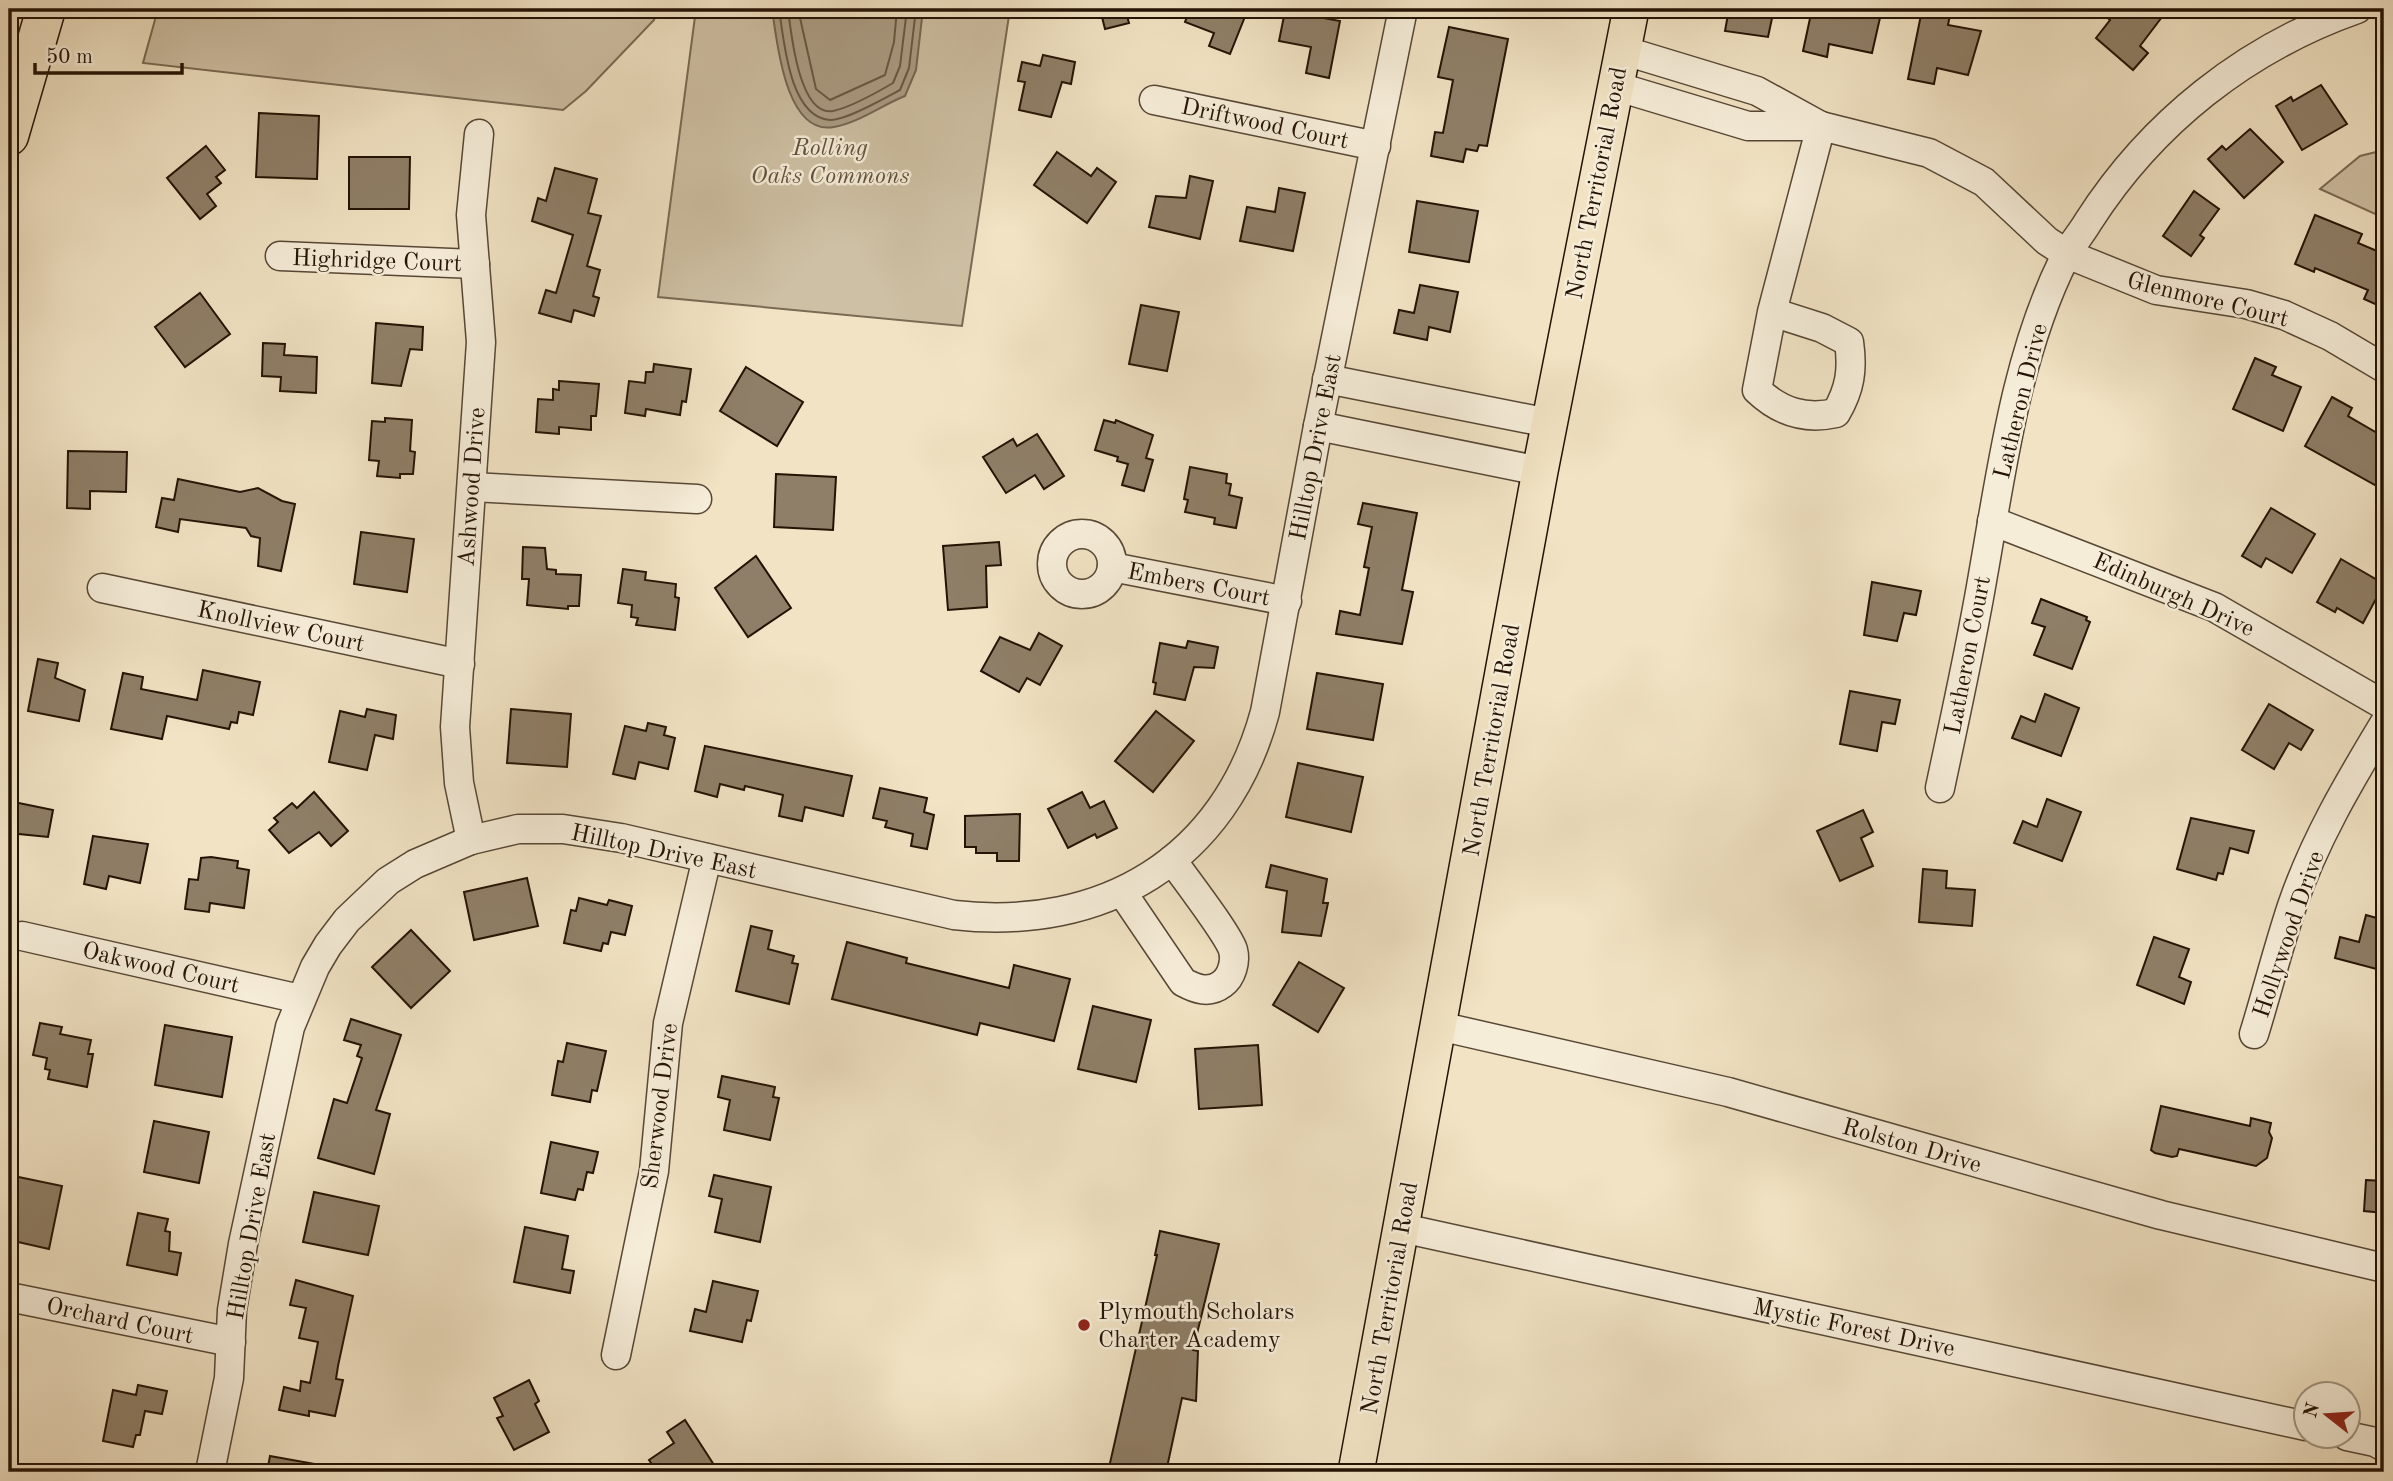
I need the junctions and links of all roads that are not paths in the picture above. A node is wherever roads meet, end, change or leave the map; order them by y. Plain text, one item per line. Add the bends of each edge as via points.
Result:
1 (20, 9) edge
2 (46, 9) edge
3 (1403, 9) edge
4 (1631, 9) edge
5 (2357, 9) edge
6 (1622, 50) junction
7 (9, 51) edge
8 (1615, 86) junction
9 (1154, 100) dead end
10 (1821, 126) junction
11 (479, 134) dead end
12 (9, 136) edge
13 (1376, 146) junction
14 (2067, 254) junction
15 (280, 256) dead end
16 (475, 264) junction
17 (1772, 312) dead end
18 (2384, 368) edge
19 (1328, 379) junction
20 (1549, 423) junction
21 (1318, 426) junction
22 (1540, 471) junction
23 (472, 486) junction
24 (697, 499) dead end
25 (1992, 521) junction
26 (1112, 567) dead end
27 (102, 588) dead end
28 (1287, 601) junction
29 (460, 664) junction
30 (2384, 705) edge
31 (2384, 724) edge
32 (1940, 788) dead end
33 (471, 840) junction
34 (707, 858) junction
35 (1172, 860) junction
36 (1122, 892) junction
37 (22, 936) dead end
38 (300, 999) junction
39 (1439, 1026) junction
40 (2254, 1034) dead end
41 (1402, 1228) junction
42 (2384, 1268) edge
43 (9, 1297) edge
44 (231, 1342) junction
45 (616, 1356) dead end
46 (2292, 1423) edge
47 (2362, 1439) edge
48 (2384, 1447) edge
49 (209, 1472) edge
50 (1356, 1472) edge

1 - 7 highway
2 - 12 highway
3 - 13 street, Hilltop Drive East
4 - 6 main road, North Territorial Road
5 - 14 street, Latheron Drive via 2274,45 2192,102 2126,169
6 - 8 main road, North Territorial Road
6 - 10 street via 1757,91
8 - 10 street via 1748,126
8 - 20 main road, North Territorial Road
9 - 13 street, Driftwood Court
10 - 14 street, Glenmore Court via 1929,153 1962,168
10 - 17 street
11 - 16 street, Ashwood Drive via 471,192
13 - 19 street, Hilltop Drive East
14 - 18 street, Glenmore Court via 2156,290 2246,304 2284,315
14 - 25 street, Latheron Drive via 2045,301 2026,360
15 - 16 street, Highridge Court
16 - 23 street, Ashwood Drive via 481,342
19 - 20 street
19 - 21 street, Hilltop Drive East
20 - 22 main road, North Territorial Road
21 - 22 street
21 - 28 street, Hilltop Drive East
22 - 39 main road, North Territorial Road
23 - 24 street
23 - 29 street, Ashwood Drive
25 - 30 street, Edinburgh Drive via 2214,607
25 - 32 street, Latheron Court
26 - 28 street, Embers Court
27 - 29 street, Knollview Court
28 - 35 street, Hilltop Drive East via 1265,712 1251,757 1218,812
29 - 33 street, Ashwood Drive via 456,757
31 - 40 street, Hollywood Drive via 2313,852 2292,905
33 - 34 street, Hilltop Drive East via 518,830 563,829
33 - 38 street, Hilltop Drive East via 415,864 370,897 328,945
34 - 36 street, Hilltop Drive East via 954,915 996,920 1058,914
34 - 45 street, Sherwood Drive via 668,1023 654,1171
35 - 36 street, Hilltop Drive East
35 - 36 street via 1233,949 1233,968 1226,982 1214,990 1198,990 1183,982
37 - 38 street, Oakwood Court
38 - 44 street, Hilltop Drive East via 283,1054 243,1244
39 - 41 main road, North Territorial Road
39 - 42 street, Rolston Drive via 1728,1092 2161,1215
41 - 46 street, Mystic Forest Drive
41 - 50 main road, North Territorial Road
43 - 44 street, Orchard Court
44 - 49 street, Hilltop Drive East via 229,1378
47 - 48 street

